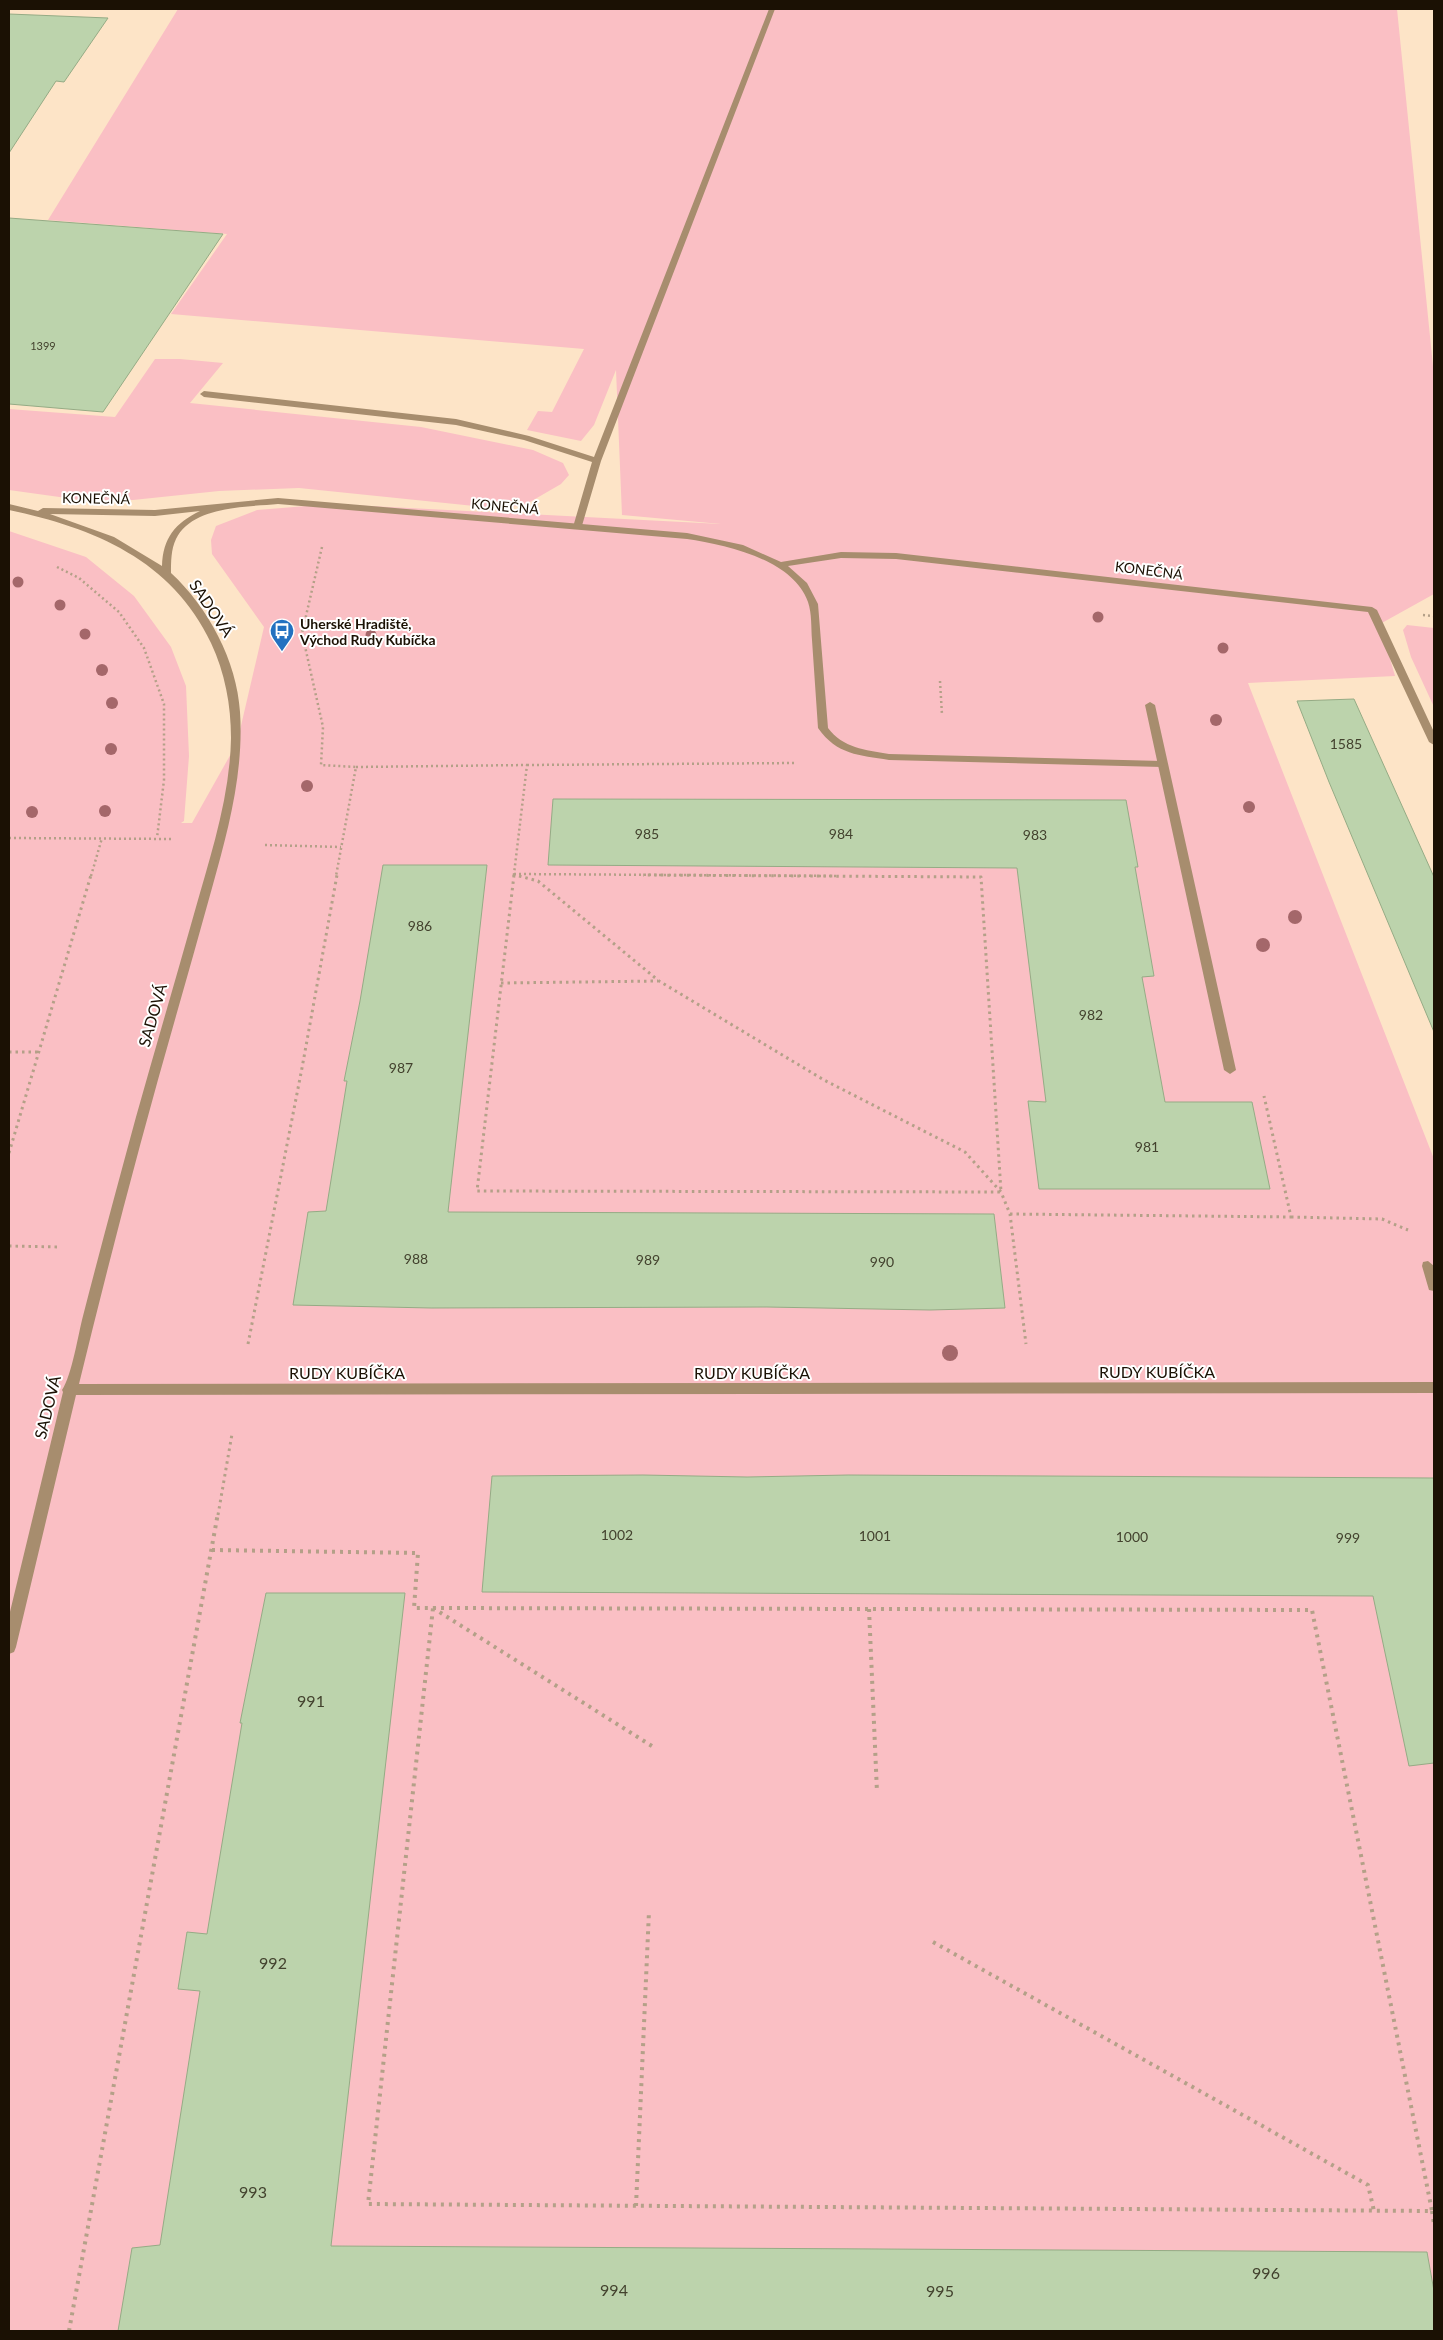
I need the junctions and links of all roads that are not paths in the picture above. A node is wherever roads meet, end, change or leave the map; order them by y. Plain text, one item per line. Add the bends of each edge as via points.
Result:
1 (772, 9) edge
2 (204, 394) dead end
3 (596, 461) junction
4 (223, 505) junction
5 (9, 507) edge
6 (28, 511) junction
7 (578, 527) junction
8 (779, 566) junction
9 (166, 573) junction
10 (1150, 704) dead end
11 (1434, 742) edge
12 (1162, 764) junction
13 (1230, 1070) road end
14 (1428, 1266) road end
15 (1434, 1286) edge
16 (1434, 1388) edge
17 (69, 1390) junction
18 (9, 1647) edge

1 - 3 street
2 - 3 street via 456,422 526,438
3 - 7 street
4 - 6 street, KONEČNÁ via 155,513
4 - 7 street, KONEČNÁ via 278,501 331,504
4 - 9 street, KONEČNÁ via 176,530 169,542
5 - 6 street, SADOVÁ
6 - 9 street, SADOVÁ via 109,539
7 - 8 street, KONEČNÁ via 704,538 751,551
8 - 11 street, KONEČNÁ via 841,555 896,556 1372,610
8 - 12 street, KONEČNÁ via 797,578 812,598 823,728 832,740 850,750 935,759
9 - 17 street, SADOVÁ via 198,611 218,644 231,683 237,743 220,842
10 - 12 street
12 - 13 street
14 - 15 street
16 - 17 street, RUDY KUBÍČKA
17 - 18 street, SADOVÁ

